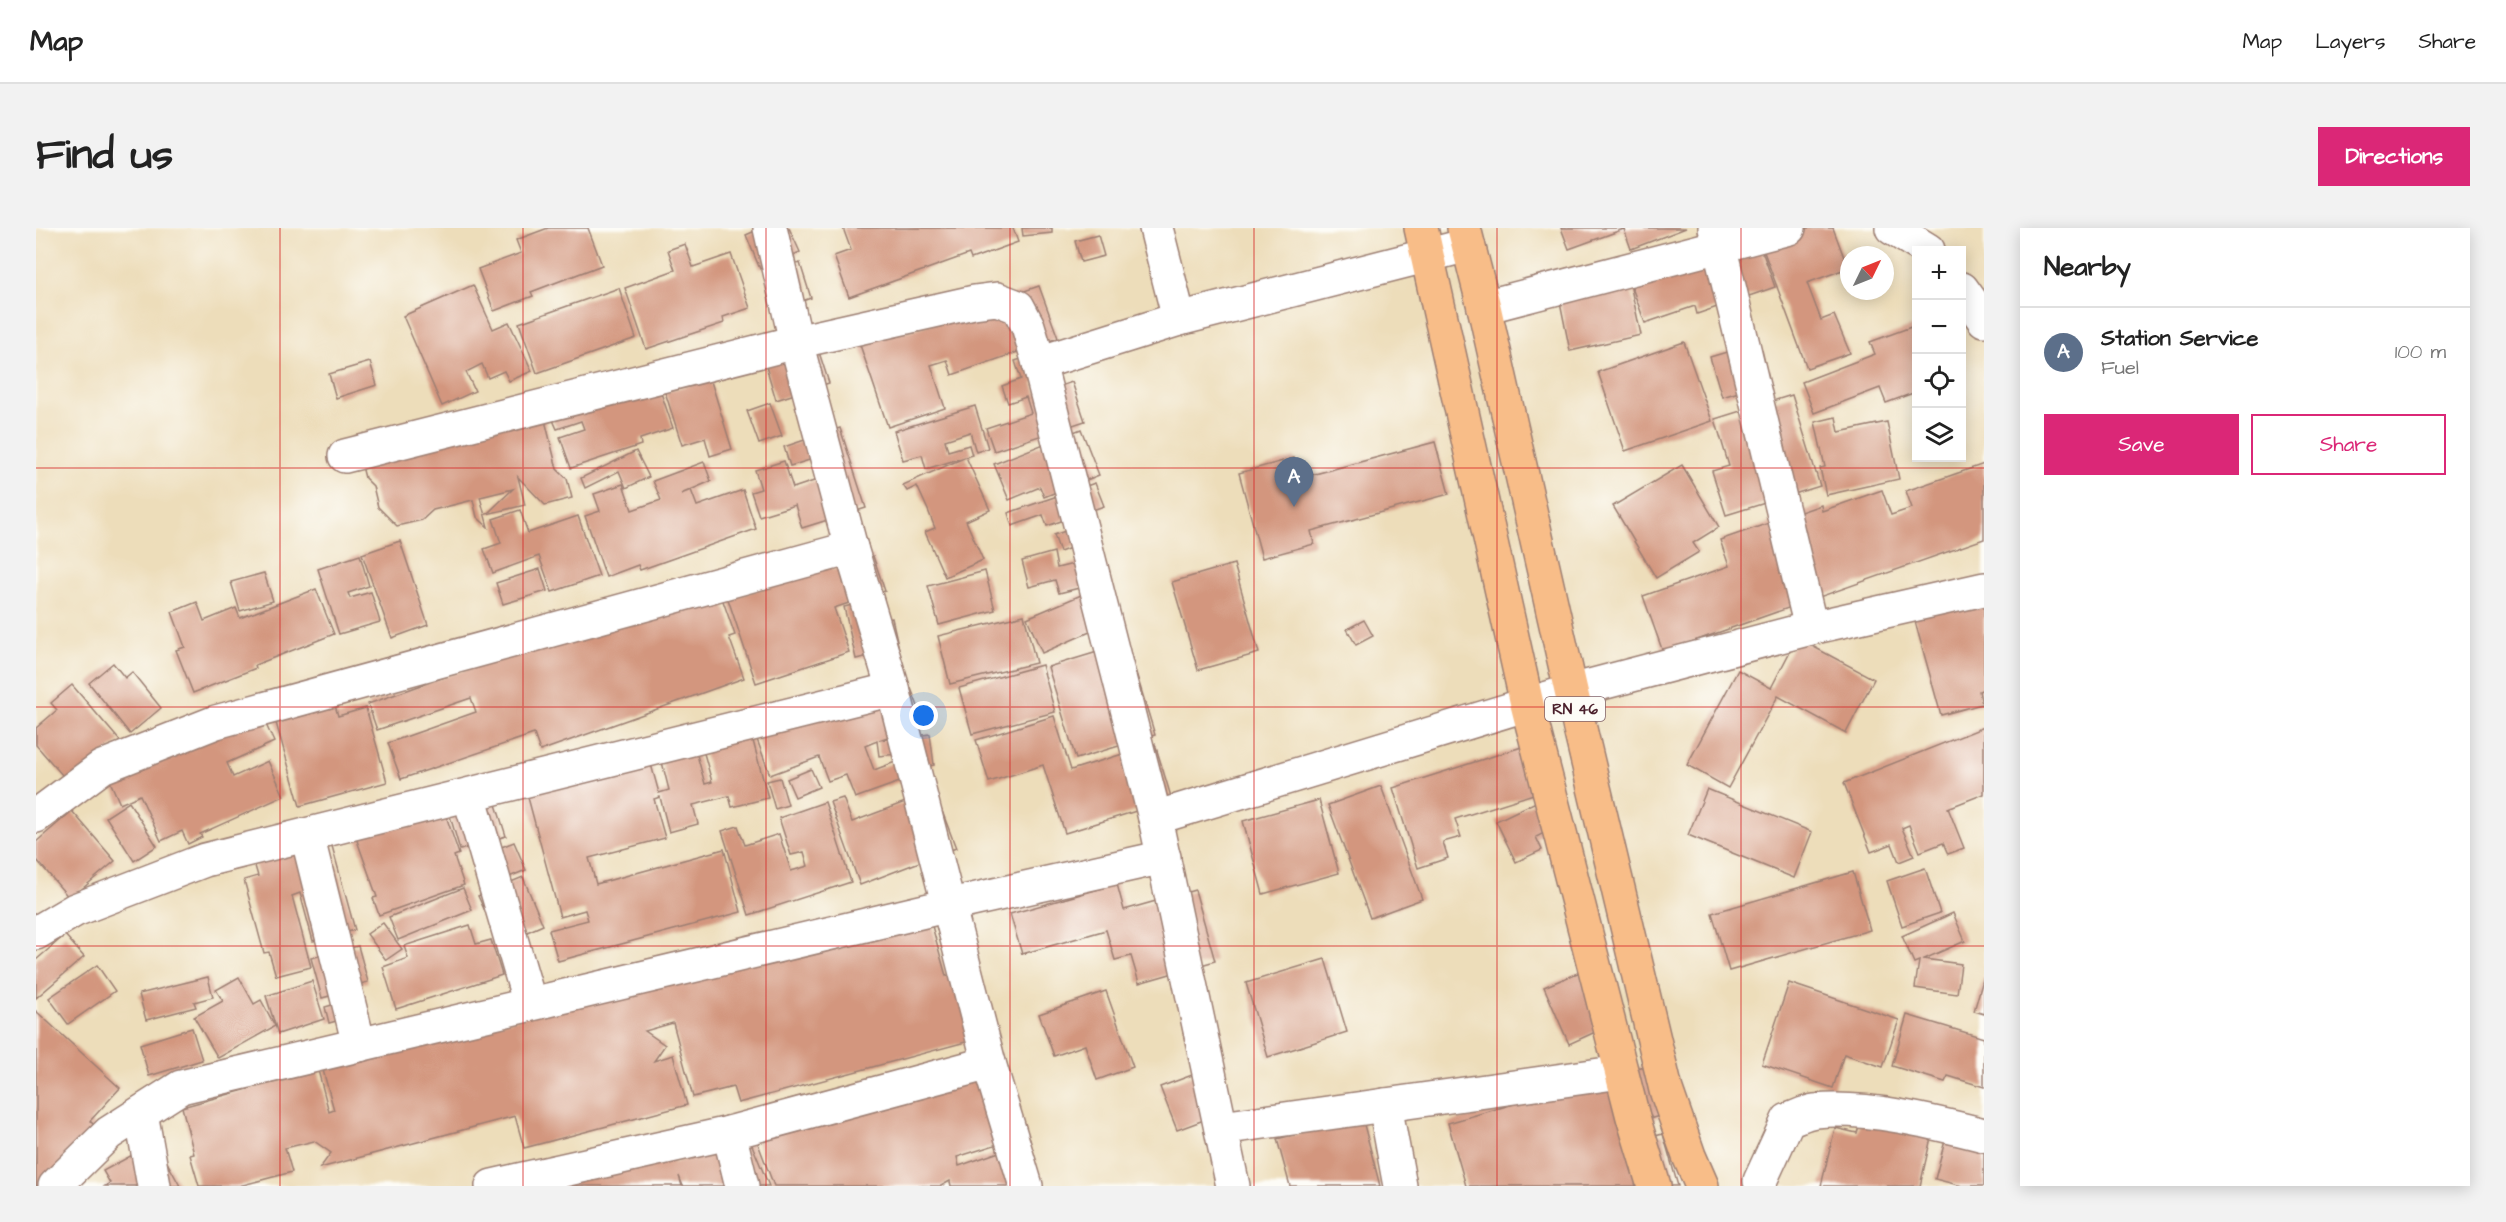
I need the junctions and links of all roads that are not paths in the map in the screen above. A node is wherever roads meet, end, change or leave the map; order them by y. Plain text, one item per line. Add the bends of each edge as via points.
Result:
1 (770, 228) edge
2 (1156, 228) edge
3 (1789, 228) edge
4 (1892, 228) edge
5 (1466, 236) edge
6 (1718, 237) edge
7 (1425, 242) edge
8 (1921, 246) edge
9 (1484, 307) junction
10 (1179, 319) junction
11 (796, 342) junction
12 (1039, 363) junction
13 (345, 456) dead end
14 (851, 548) junction
15 (1984, 589) edge
16 (1811, 628) junction
17 (893, 689) junction
18 (1571, 691) junction
19 (1527, 704) junction
20 (469, 795) junction
21 (36, 816) edge
22 (1155, 818) junction
23 (307, 834) junction
24 (1164, 857) junction
25 (950, 905) junction
26 (36, 933) edge
27 (530, 1005) junction
28 (359, 1045) junction
29 (989, 1063) junction
30 (1622, 1072) junction
31 (1385, 1105) junction
32 (141, 1113) junction
33 (1221, 1128) junction
34 (729, 1133) junction
35 (1984, 1135) edge
36 (1760, 1181) dead end
37 (56, 1186) edge
38 (154, 1186) edge
39 (492, 1186) edge
40 (742, 1186) edge
41 (1026, 1186) edge
42 (1233, 1186) edge
43 (1400, 1186) edge
44 (1654, 1186) edge
45 (1702, 1186) edge

1 - 11 street
2 - 10 street
3 - 6 street
4 - 8 street
5 - 7 street
5 - 9 main road, RN 46
6 - 9 street
6 - 16 street
7 - 10 street
7 - 19 main road, RN 46
9 - 18 main road, RN 46
10 - 12 street
11 - 12 street via 997,299 1008,301 1023,313
11 - 13 street
11 - 14 street
12 - 22 street
14 - 17 street
14 - 21 street via 216,722 102,767
15 - 16 street
16 - 18 street
17 - 20 street
17 - 25 street
18 - 19 street
18 - 45 main road, RN 46 via 1666,1090
19 - 22 street
19 - 30 main road, RN 46
20 - 23 street
20 - 27 street
22 - 24 street
23 - 26 street via 205,860 75,909
23 - 28 street
24 - 25 street
24 - 33 street
25 - 27 street
25 - 29 street
27 - 28 street
28 - 32 street via 181,1087
29 - 34 street
29 - 41 street
30 - 31 street
30 - 44 main road, RN 46
31 - 33 street
31 - 43 street
32 - 37 street via 109,1133
32 - 38 street
33 - 42 street
34 - 39 street
34 - 40 street
35 - 36 street via 1904,1118 1813,1112 1788,1120

